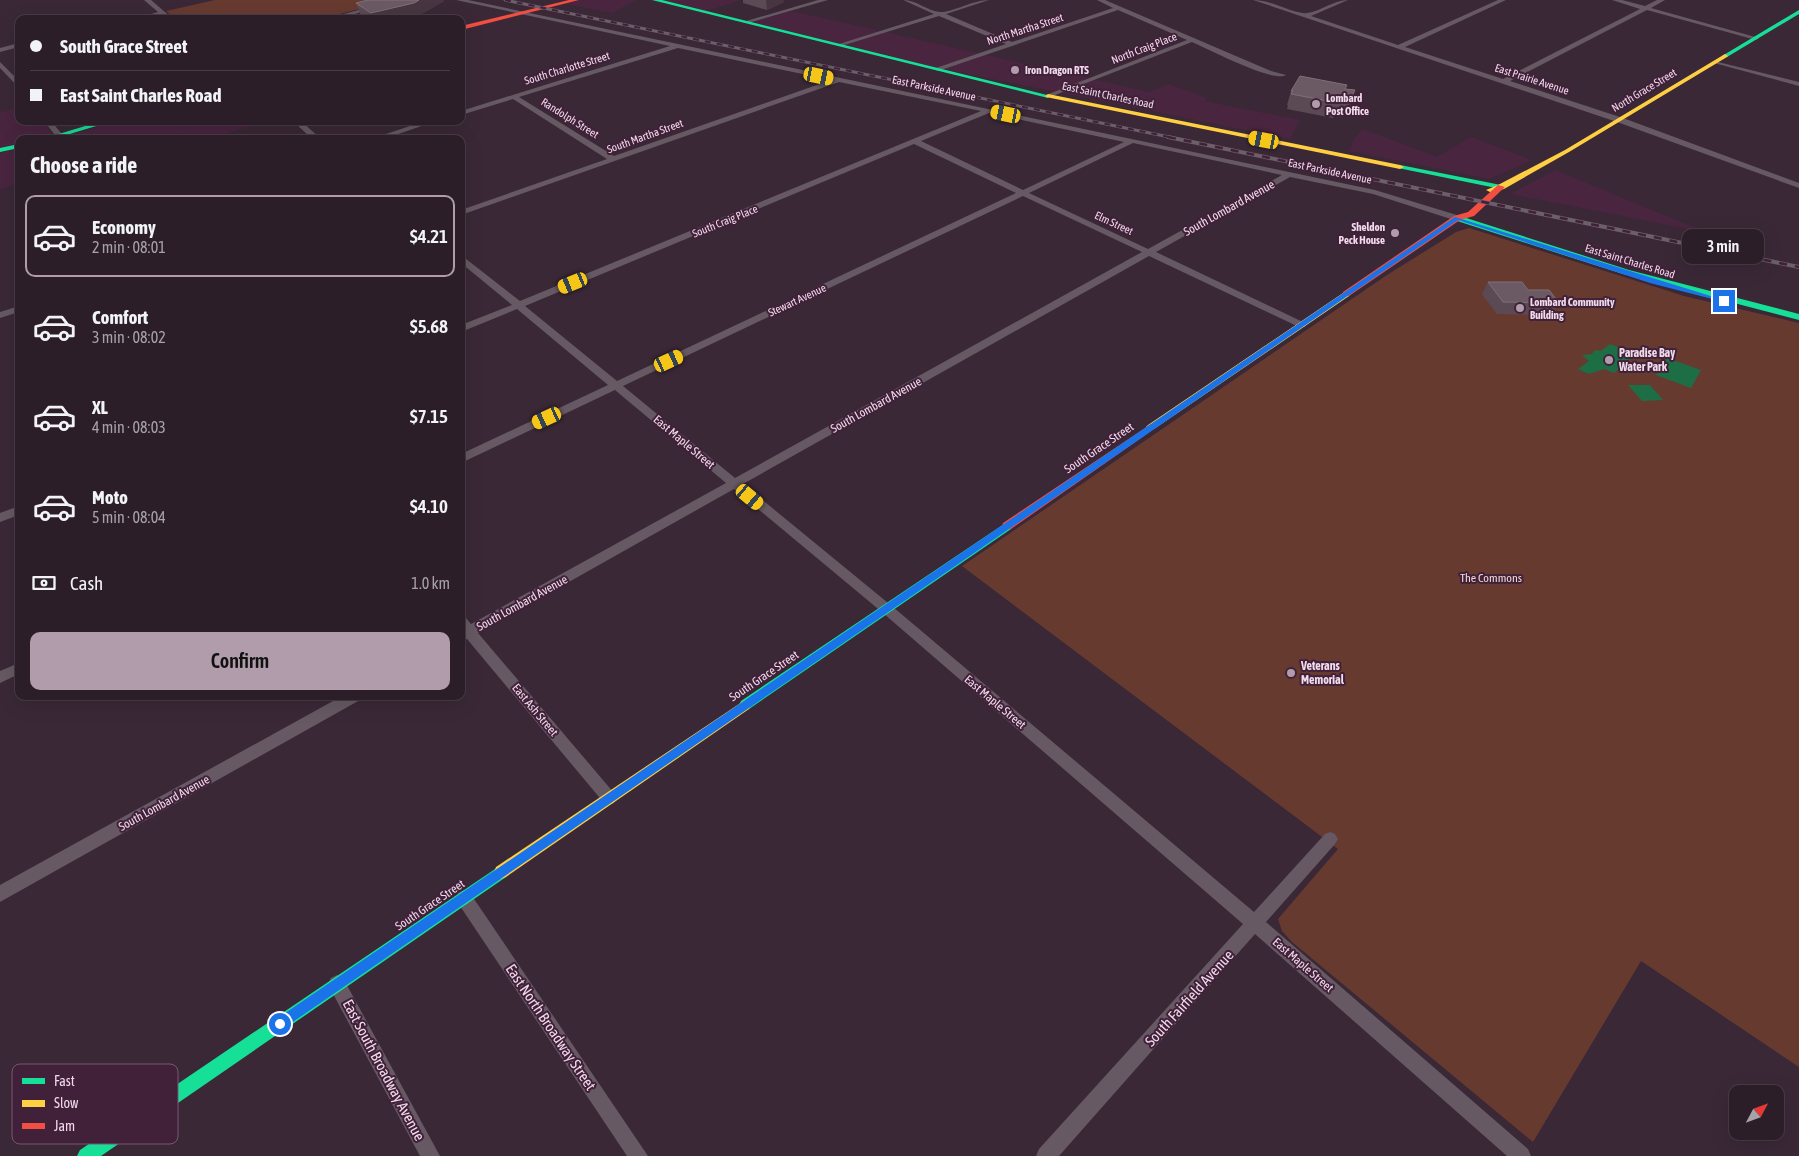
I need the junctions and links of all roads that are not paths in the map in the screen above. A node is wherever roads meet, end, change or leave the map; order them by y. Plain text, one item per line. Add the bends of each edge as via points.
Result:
1 (147, 0) edge
2 (403, 0) edge
3 (459, 0) edge
4 (576, 0) edge
5 (655, 0) edge
6 (825, 0) edge
7 (906, 0) edge
8 (986, 0) edge
9 (1100, 0) edge
10 (1256, 0) edge
11 (1345, 0) edge
12 (1503, 0) edge
13 (1615, 0) edge
14 (1662, 0) edge
15 (1119, 8) junction
16 (1646, 8) junction
17 (1798, 12) edge
18 (163, 13) junction
19 (521, 13) junction
20 (940, 14) junction
21 (154, 15) edge
22 (165, 15) edge
23 (344, 15) edge
24 (1305, 16) junction
25 (746, 22) junction
26 (465, 27) edge
27 (1756, 38) junction
28 (1192, 40) junction
29 (1011, 44) junction
30 (839, 45) junction
31 (15, 46) edge
32 (680, 46) junction
33 (1399, 47) junction
34 (0, 50) edge
35 (1716, 62) junction
36 (0, 64) edge
37 (938, 69) junction
38 (1283, 75) dead end
39 (837, 80) junction
40 (15, 81) edge
41 (1505, 81) junction
42 (1799, 84) edge
43 (1048, 96) junction
44 (514, 97) junction
45 (988, 111) junction
46 (465, 112) edge
47 (1620, 120) junction
48 (50, 125) edge
49 (98, 125) edge
50 (301, 125) edge
51 (420, 125) edge
52 (58, 135) edge
53 (66, 135) edge
54 (312, 135) edge
55 (388, 135) edge
56 (916, 142) junction
57 (1132, 142) junction
58 (15, 147) edge
59 (0, 150) edge
60 (613, 159) junction
61 (1290, 174) junction
62 (1799, 186) edge
63 (1501, 187) junction
64 (1023, 193) junction
65 (465, 212) edge
66 (1457, 218) junction
67 (1149, 252) junction
68 (465, 261) edge
69 (519, 306) junction
70 (15, 310) edge
71 (0, 315) edge
72 (1799, 317) edge
73 (1302, 325) junction
74 (465, 327) edge
75 (616, 386) junction
76 (465, 457) edge
77 (735, 484) junction
78 (15, 512) edge
79 (0, 518) edge
80 (888, 610) junction
81 (465, 629) edge
82 (465, 631) edge
83 (15, 670) edge
84 (0, 677) edge
85 (348, 700) edge
86 (609, 798) junction
87 (1330, 839) dead end
88 (0, 894) edge
89 (464, 898) junction
90 (1256, 924) junction
91 (337, 984) junction
92 (178, 1093) edge
93 (104, 1144) edge
94 (86, 1156) edge
95 (430, 1156) edge
96 (638, 1156) edge
97 (1046, 1156) edge
98 (1521, 1156) edge

1 - 18 street
2 - 23 street
3 - 19 street, East Parkside Avenue
4 - 19 street
5 - 25 street, East Saint Charles Road
6 - 25 street
7 - 20 street
8 - 20 street
9 - 15 street
10 - 24 street, East Prairie Avenue
11 - 24 street
12 - 33 street
13 - 16 street
14 - 16 street
15 - 28 street
15 - 29 street, North Martha Street
16 - 27 street
16 - 41 street
17 - 27 street, North Grace Street
18 - 21 street
18 - 22 street
19 - 26 street
19 - 32 street, East Parkside Avenue
20 - 29 street
20 - 30 street
24 - 33 street, East Prairie Avenue
25 - 30 street, East Saint Charles Road
27 - 35 street, North Grace Street
28 - 38 street via 1269,73
28 - 43 street, North Craig Place
29 - 37 street, North Martha Street
30 - 37 street, East Saint Charles Road
31 - 34 street
32 - 39 street, East Parkside Avenue
32 - 44 street, South Charlotte Street
33 - 41 street, East Prairie Avenue
35 - 42 street
35 - 47 street, North Grace Street
36 - 40 street
37 - 43 street, East Saint Charles Road
39 - 45 street, East Parkside Avenue
39 - 60 street, South Martha Street
41 - 47 street, East Prairie Avenue
43 - 63 street, East Saint Charles Road
44 - 46 street, South Charlotte Street
44 - 60 street, Randolph Street
45 - 56 street, South Craig Place
45 - 57 street, East Parkside Avenue
47 - 62 street, East Prairie Avenue
47 - 63 street, North Grace Street
48 - 52 street
49 - 53 street
50 - 54 street
51 - 55 street
56 - 64 street, Elm Street
56 - 69 street, South Craig Place
57 - 61 street, East Parkside Avenue
57 - 64 street, Stewart Avenue
58 - 59 street
60 - 65 street, South Martha Street
61 - 66 street, East Parkside Avenue via 1385,194
61 - 67 street, South Lombard Avenue
63 - 66 street, North Grace Street via 1482,192 1459,211
64 - 67 street, Elm Street
64 - 75 street, Stewart Avenue
66 - 72 street, East Saint Charles Road via 1652,281
66 - 73 street, South Grace Street
67 - 73 street, Elm Street
67 - 77 street, South Lombard Avenue
68 - 69 street, East Maple Street
69 - 74 street, South Craig Place
69 - 75 street, East Maple Street
70 - 71 street
73 - 80 street, South Grace Street
75 - 76 street, Stewart Avenue
75 - 77 street, East Maple Street
77 - 80 street, East Maple Street
77 - 81 street, South Lombard Avenue
78 - 79 street
80 - 86 street, South Grace Street
80 - 90 street, East Maple Street
82 - 86 street, East Ash Street
83 - 84 street
85 - 88 street, South Lombard Avenue
86 - 89 street, South Grace Street
87 - 90 street, South Fairfield Avenue
89 - 91 street, South Grace Street
89 - 96 street, East North Broadway Street
90 - 97 street, South Fairfield Avenue
90 - 98 street, East Maple Street
91 - 92 street, South Grace Street
91 - 95 street, East South Broadway Avenue
93 - 94 street, South Grace Street

